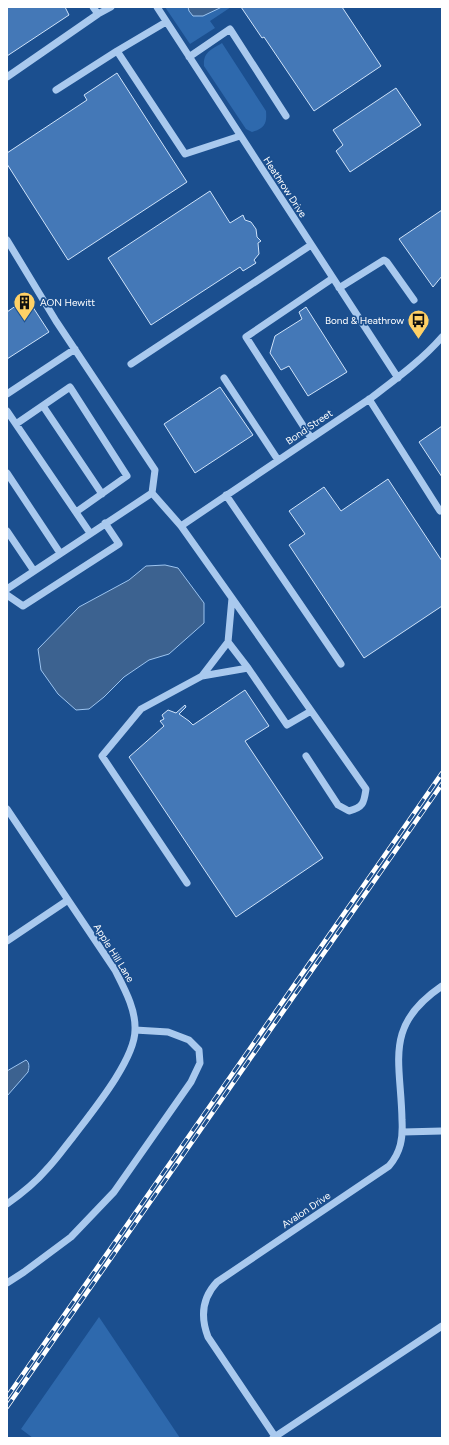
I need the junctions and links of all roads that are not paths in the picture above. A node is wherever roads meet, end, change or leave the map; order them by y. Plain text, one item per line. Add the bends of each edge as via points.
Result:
1 (93, 7) edge
2 (111, 7) edge
3 (157, 7) edge
4 (98, 14) junction
5 (166, 22) junction
6 (117, 51) junction
7 (189, 57) junction
8 (7, 77) edge
9 (56, 90) dead end
10 (286, 116) dead end
11 (240, 136) junction
12 (7, 240) edge
13 (311, 245) junction
14 (333, 278) junction
15 (339, 288) junction
16 (414, 300) dead end
17 (442, 337) edge
18 (75, 349) junction
19 (131, 364) dead end
20 (224, 378) dead end
21 (398, 378) junction
22 (7, 394) edge
23 (369, 399) junction
24 (43, 406) junction
25 (7, 412) edge
26 (16, 424) junction
27 (311, 438) junction
28 (278, 460) junction
29 (7, 473) edge
30 (152, 493) junction
31 (102, 494) junction
32 (226, 495) junction
33 (440, 511) dead end
34 (76, 512) junction
35 (105, 523) junction
36 (181, 526) junction
37 (7, 531) edge
38 (90, 534) junction
39 (60, 553) junction
40 (34, 571) junction
41 (7, 589) edge
42 (7, 595) edge
43 (232, 598) junction
44 (228, 642) junction
45 (341, 664) dead end
46 (248, 668) junction
47 (202, 676) junction
48 (311, 711) junction
49 (306, 756) dead end
50 (7, 809) edge
51 (187, 883) dead end
52 (68, 900) junction
53 (7, 941) edge
54 (442, 986) edge
55 (135, 1030) junction
56 (442, 1131) edge
57 (403, 1132) junction
58 (7, 1204) edge
59 (7, 1283) edge
60 (442, 1326) edge
61 (274, 1438) edge

1 - 4 street
2 - 4 street
3 - 5 street, Heathrow Drive
4 - 8 street
5 - 6 street
5 - 7 street, Heathrow Drive
6 - 9 street
6 - 11 street via 185,154
7 - 10 street via 230,29
7 - 11 street, Heathrow Drive
11 - 13 street, Heathrow Drive
12 - 18 street
13 - 14 street, Heathrow Drive
13 - 19 street
14 - 15 street, Heathrow Drive
14 - 27 street via 246,337
15 - 16 street via 384,260
15 - 21 street, Heathrow Drive
17 - 21 street, Bond Street
18 - 22 street
18 - 30 street via 155,470
20 - 28 street
21 - 23 street, Bond Street
23 - 27 street, Bond Street
23 - 33 street
24 - 26 street
24 - 31 street
24 - 31 street via 70,387 127,476
25 - 26 street
26 - 34 street
27 - 28 street, Bond Street
28 - 32 street, Bond Street
29 - 39 street
30 - 35 street
30 - 36 street
31 - 34 street
32 - 36 street, Bond Street
32 - 45 street
34 - 38 street
35 - 38 street
35 - 42 street via 119,544 23,606
36 - 43 street
37 - 40 street
38 - 39 street
39 - 40 street
40 - 41 street
43 - 44 street
43 - 48 street
44 - 46 street
44 - 47 street
46 - 47 street
46 - 48 street via 287,725
47 - 51 street via 141,709 102,756
48 - 49 street via 366,789 364,801 358,808 350,811 338,805
50 - 52 street, Apple Hill Lane
52 - 53 street
52 - 55 street, Apple Hill Lane via 128,994
54 - 57 street, Avalon Drive via 420,1003 406,1024 400,1041 398,1065
55 - 58 street, Apple Hill Lane via 133,1043 122,1068 89,1115 47,1170
55 - 59 street via 168,1032 189,1040 199,1050 200,1063 190,1082 114,1192 71,1237
56 - 57 street
57 - 61 street, Avalon Drive via 399,1152 390,1166 210,1289 203,1306 204,1327 208,1337
60 - 61 street, Avalon Drive

